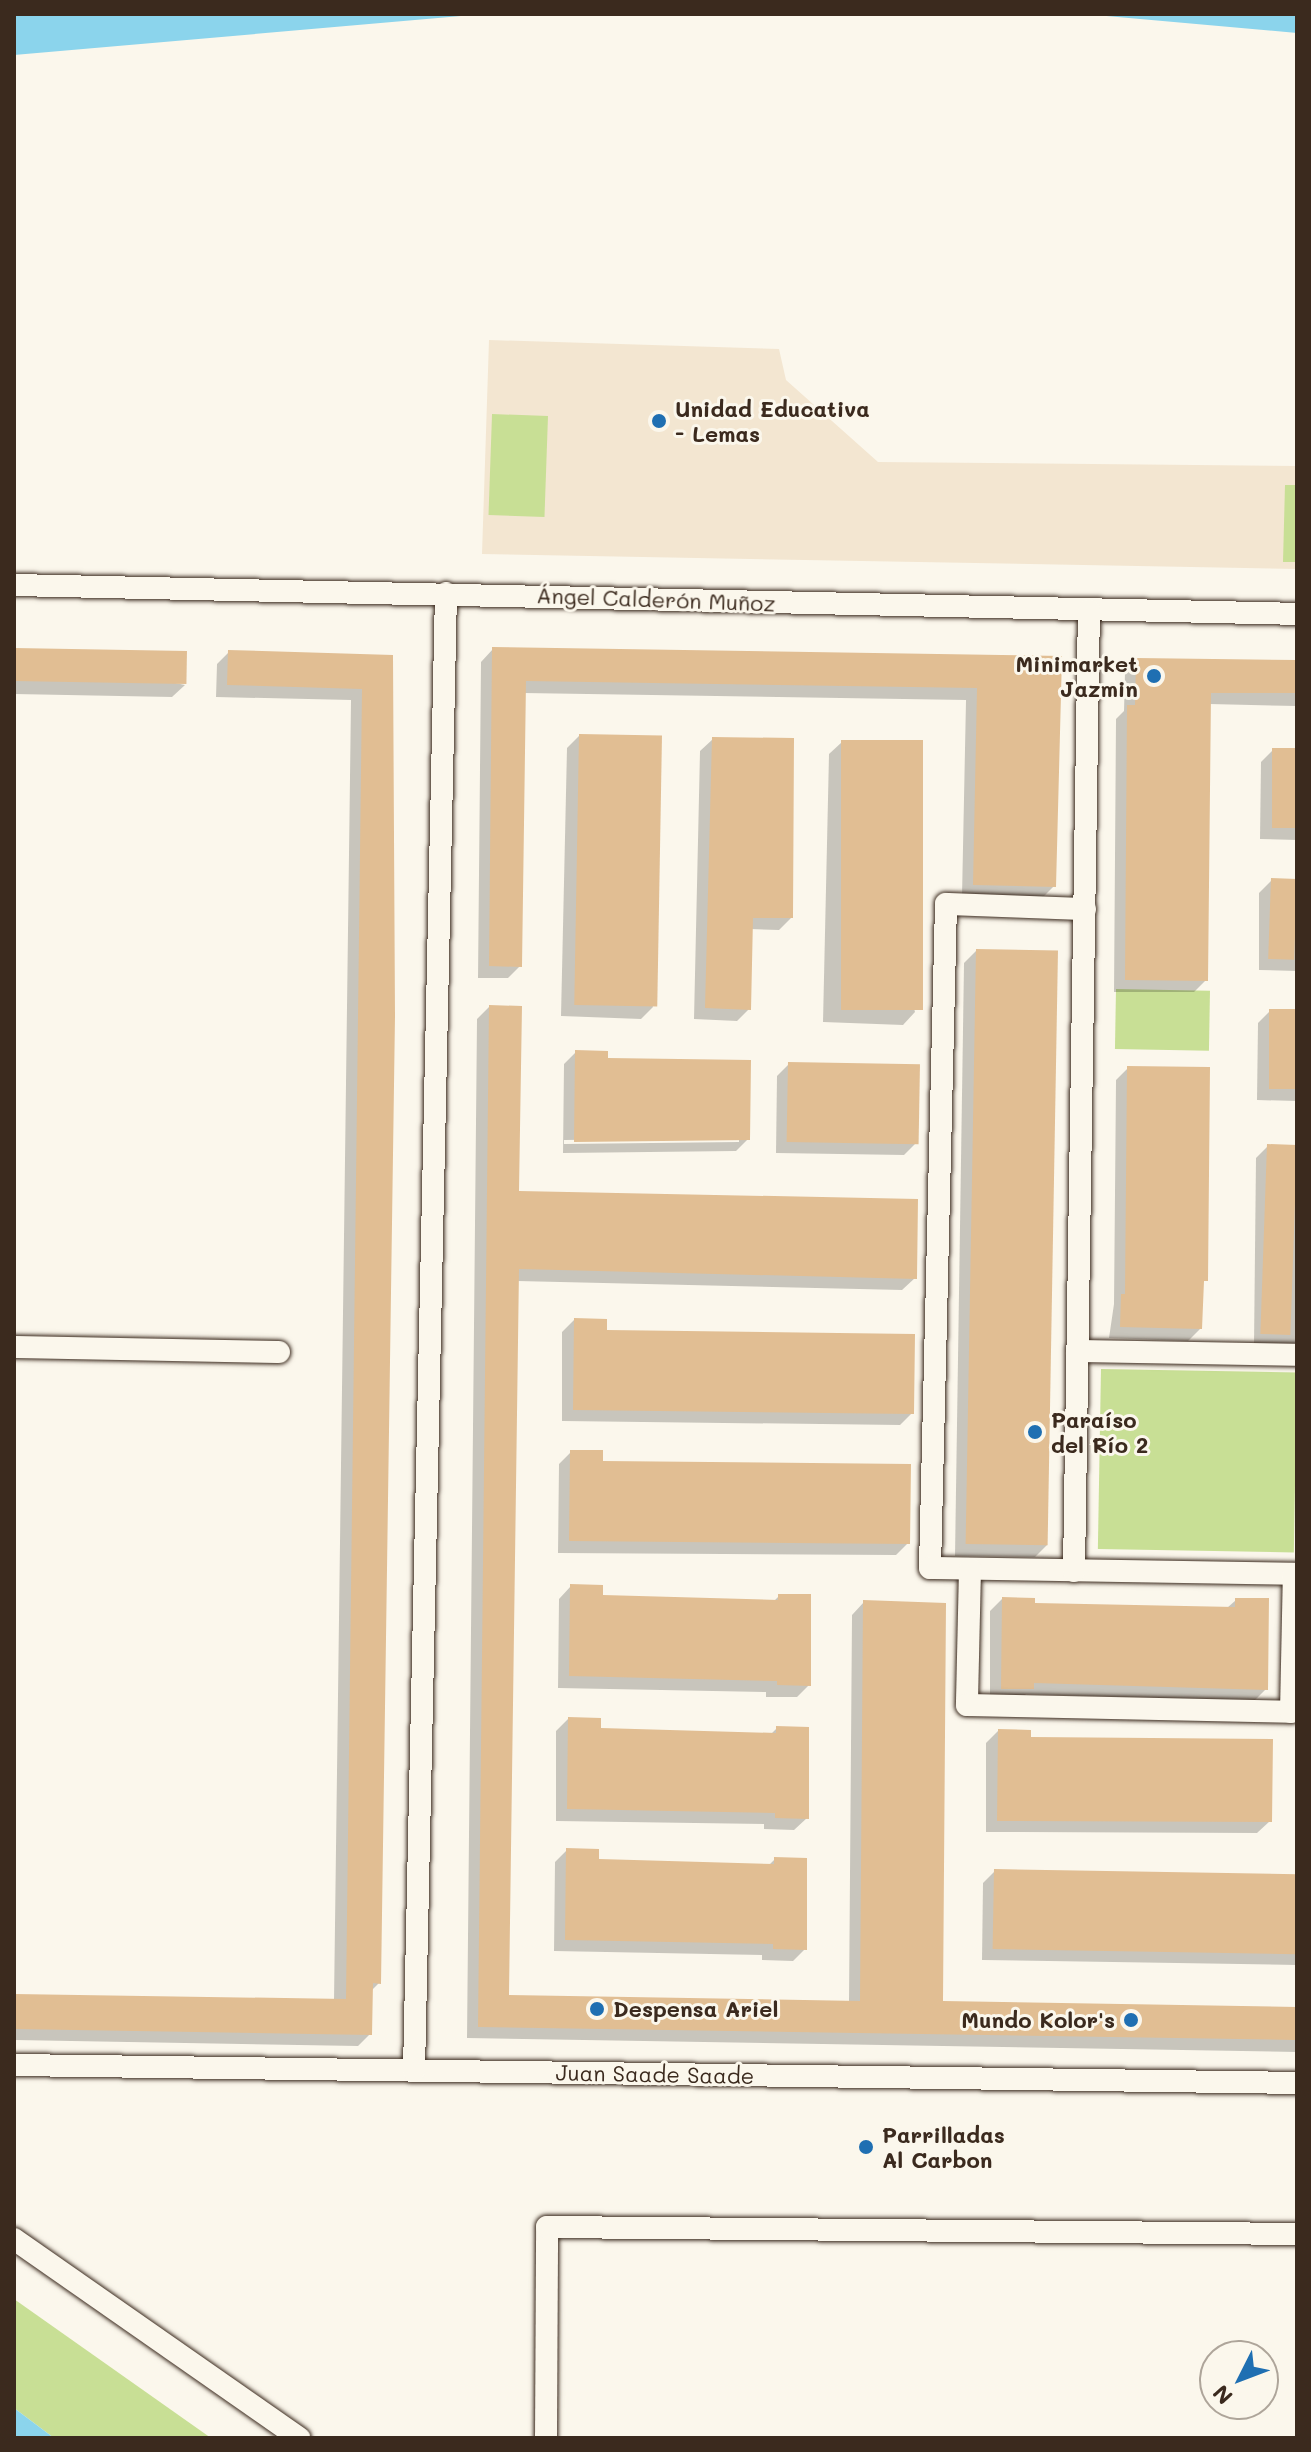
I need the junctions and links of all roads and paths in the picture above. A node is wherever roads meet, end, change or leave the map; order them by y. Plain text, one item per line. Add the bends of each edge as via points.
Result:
1 (14, 585) edge
2 (446, 593) junction
3 (1089, 610) junction
4 (1297, 614) edge
5 (1085, 909) junction
6 (14, 1347) edge
7 (1077, 1351) junction
8 (279, 1352) dead end
9 (1297, 1355) edge
10 (970, 1569) junction
11 (1074, 1571) junction
12 (1295, 1574) edge
13 (14, 2065) edge
14 (414, 2071) junction
15 (1297, 2083) edge
16 (1297, 2234) edge
17 (14, 2239) edge
18 (299, 2438) edge
19 (546, 2438) edge

1 - 2 street, Ángel Calderón Muñoz
2 - 3 street, Ángel Calderón Muñoz
2 - 14 street
3 - 4 street, Ángel Calderón Muñoz
3 - 5 street
5 - 7 street
5 - 10 street via 946,904 930,1568
6 - 8 street
7 - 9 street
7 - 11 street
10 - 11 street
10 - 12 street via 967,1705 1291,1712
11 - 12 street
13 - 14 street, Juan Saade Saade
14 - 15 street, Juan Saade Saade
16 - 19 street via 547,2227
17 - 18 street

